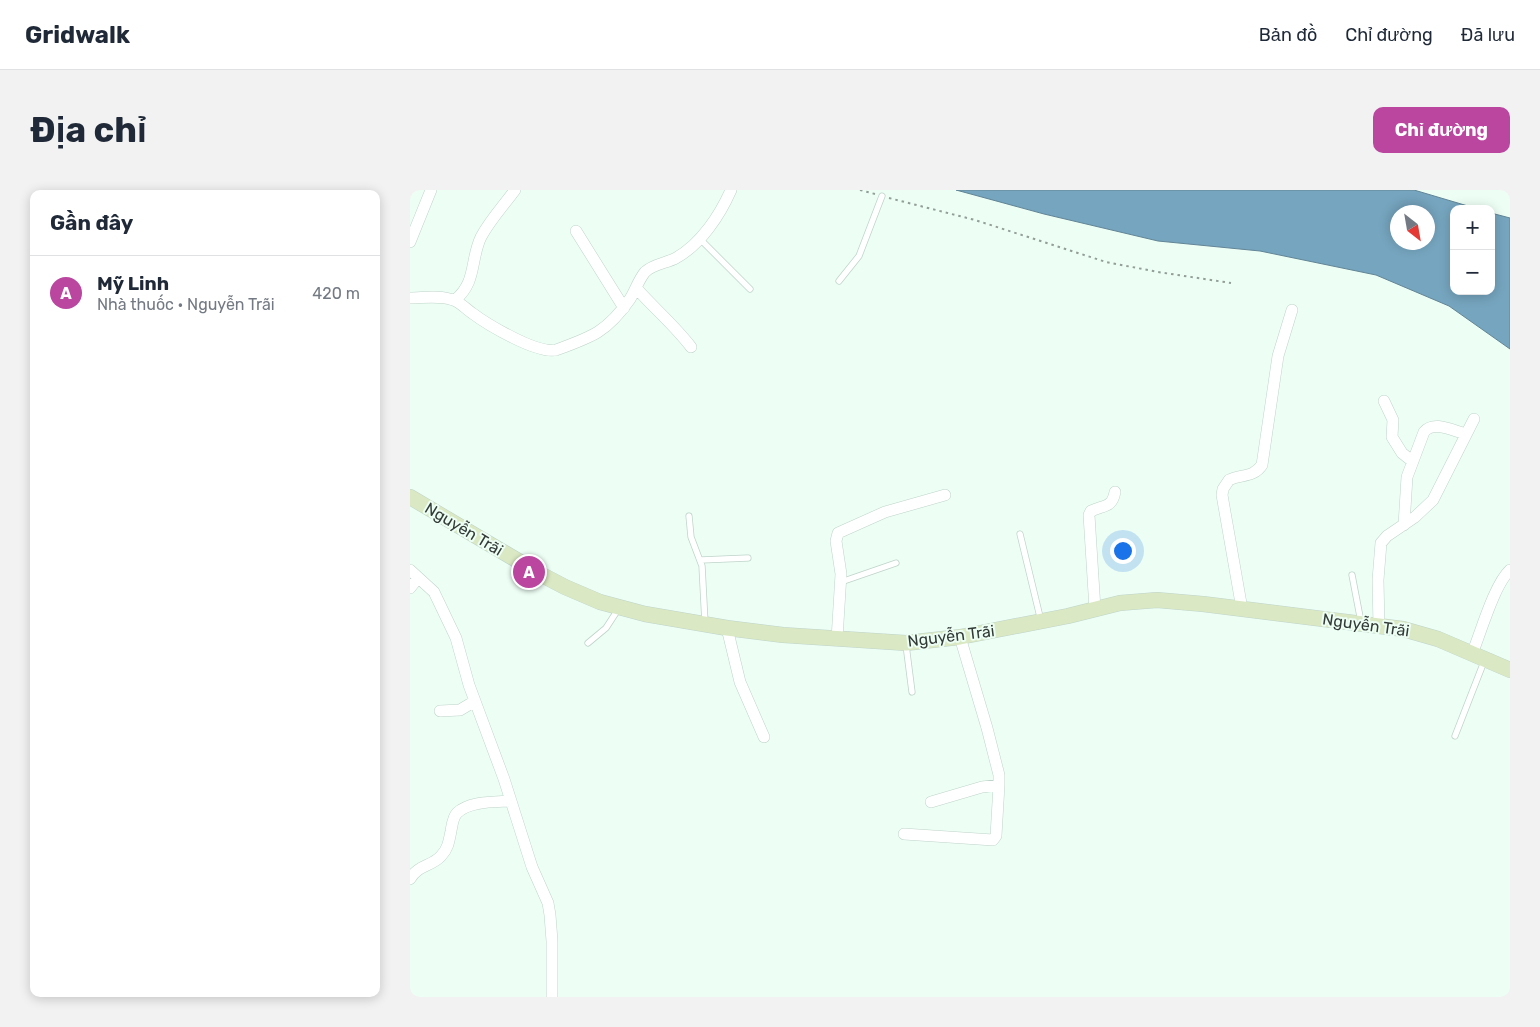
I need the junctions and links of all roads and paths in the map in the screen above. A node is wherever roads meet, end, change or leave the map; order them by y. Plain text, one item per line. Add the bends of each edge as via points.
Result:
1 (430, 190) edge
2 (515, 190) edge
3 (732, 190) edge
4 (860, 190) edge
5 (882, 196) junction
6 (576, 231) dead end
7 (699, 238) junction
8 (410, 242) edge
9 (839, 281) dead end
10 (1231, 283) dead end
11 (636, 289) junction
12 (750, 289) dead end
13 (410, 298) edge
14 (455, 300) junction
15 (624, 308) junction
16 (1292, 310) dead end
17 (691, 348) dead end
18 (1384, 401) dead end
19 (1474, 419) dead end
20 (1466, 434) junction
21 (1412, 461) junction
22 (1115, 492) dead end
23 (945, 495) dead end
24 (410, 496) edge
25 (689, 516) dead end
26 (1404, 526) junction
27 (1020, 534) dead end
28 (748, 558) dead end
29 (701, 560) junction
30 (896, 563) dead end
31 (1510, 570) edge
32 (414, 574) edge
33 (1352, 575) dead end
34 (841, 582) junction
35 (410, 588) edge
36 (619, 608) junction
37 (1095, 609) junction
38 (1242, 609) junction
39 (1041, 621) junction
40 (1361, 624) junction
41 (705, 625) junction
42 (1379, 626) junction
43 (727, 628) junction
44 (960, 637) junction
45 (837, 639) junction
46 (588, 642) dead end
47 (906, 643) junction
48 (1478, 657) junction
49 (1510, 670) edge
50 (912, 692) dead end
51 (475, 701) junction
52 (440, 711) dead end
53 (1455, 736) dead end
54 (764, 737) dead end
55 (999, 785) junction
56 (510, 801) junction
57 (931, 802) dead end
58 (904, 834) dead end
59 (410, 879) edge
60 (552, 997) edge

1 - 8 street
2 - 14 street via 485,230 469,282
3 - 7 street via 716,218
4 - 5 path
5 - 9 lane via 859,256
5 - 10 path via 976,220 1106,262
6 - 15 street
7 - 11 street via 676,258 646,272
7 - 12 lane
11 - 15 street
11 - 17 street
13 - 14 street
14 - 15 street via 487,323 550,351 595,335
16 - 38 street via 1278,356 1262,466 1252,474 1229,480 1223,489
18 - 21 street via 1393,420 1392,437 1402,453
19 - 20 street
20 - 21 street via 1436,426 1428,428
20 - 26 street via 1433,500
21 - 26 street via 1407,477
22 - 37 street via 1109,505 1091,511 1089,515
23 - 34 street via 885,512 838,533
24 - 36 main road, Nguyễn Trãi via 550,579
25 - 29 lane via 691,536
26 - 42 street via 1386,536 1379,549
27 - 39 lane
28 - 29 lane
29 - 41 lane
30 - 34 lane
31 - 48 street via 1494,596
32 - 35 street
32 - 51 street via 434,592 456,638
33 - 40 lane
34 - 45 street
36 - 41 main road, Nguyễn Trãi
36 - 46 lane via 606,628
37 - 38 main road, Nguyễn Trãi via 1157,600
37 - 39 main road, Nguyễn Trãi
38 - 40 main road, Nguyễn Trãi
39 - 44 main road, Nguyễn Trãi
40 - 42 main road, Nguyễn Trãi
41 - 43 main road, Nguyễn Trãi
42 - 48 main road, Nguyễn Trãi via 1424,634
43 - 45 main road, Nguyễn Trãi
43 - 54 street via 740,682
44 - 47 main road, Nguyễn Trãi
44 - 55 street via 987,728
45 - 47 main road, Nguyễn Trãi
47 - 50 lane
48 - 49 main road, Nguyễn Trãi
48 - 53 lane
51 - 52 street via 460,710
51 - 56 street
55 - 57 street
55 - 58 street via 996,836 993,840
56 - 59 street via 474,805 457,813 444,852 438,860 418,869
56 - 60 street via 550,915

